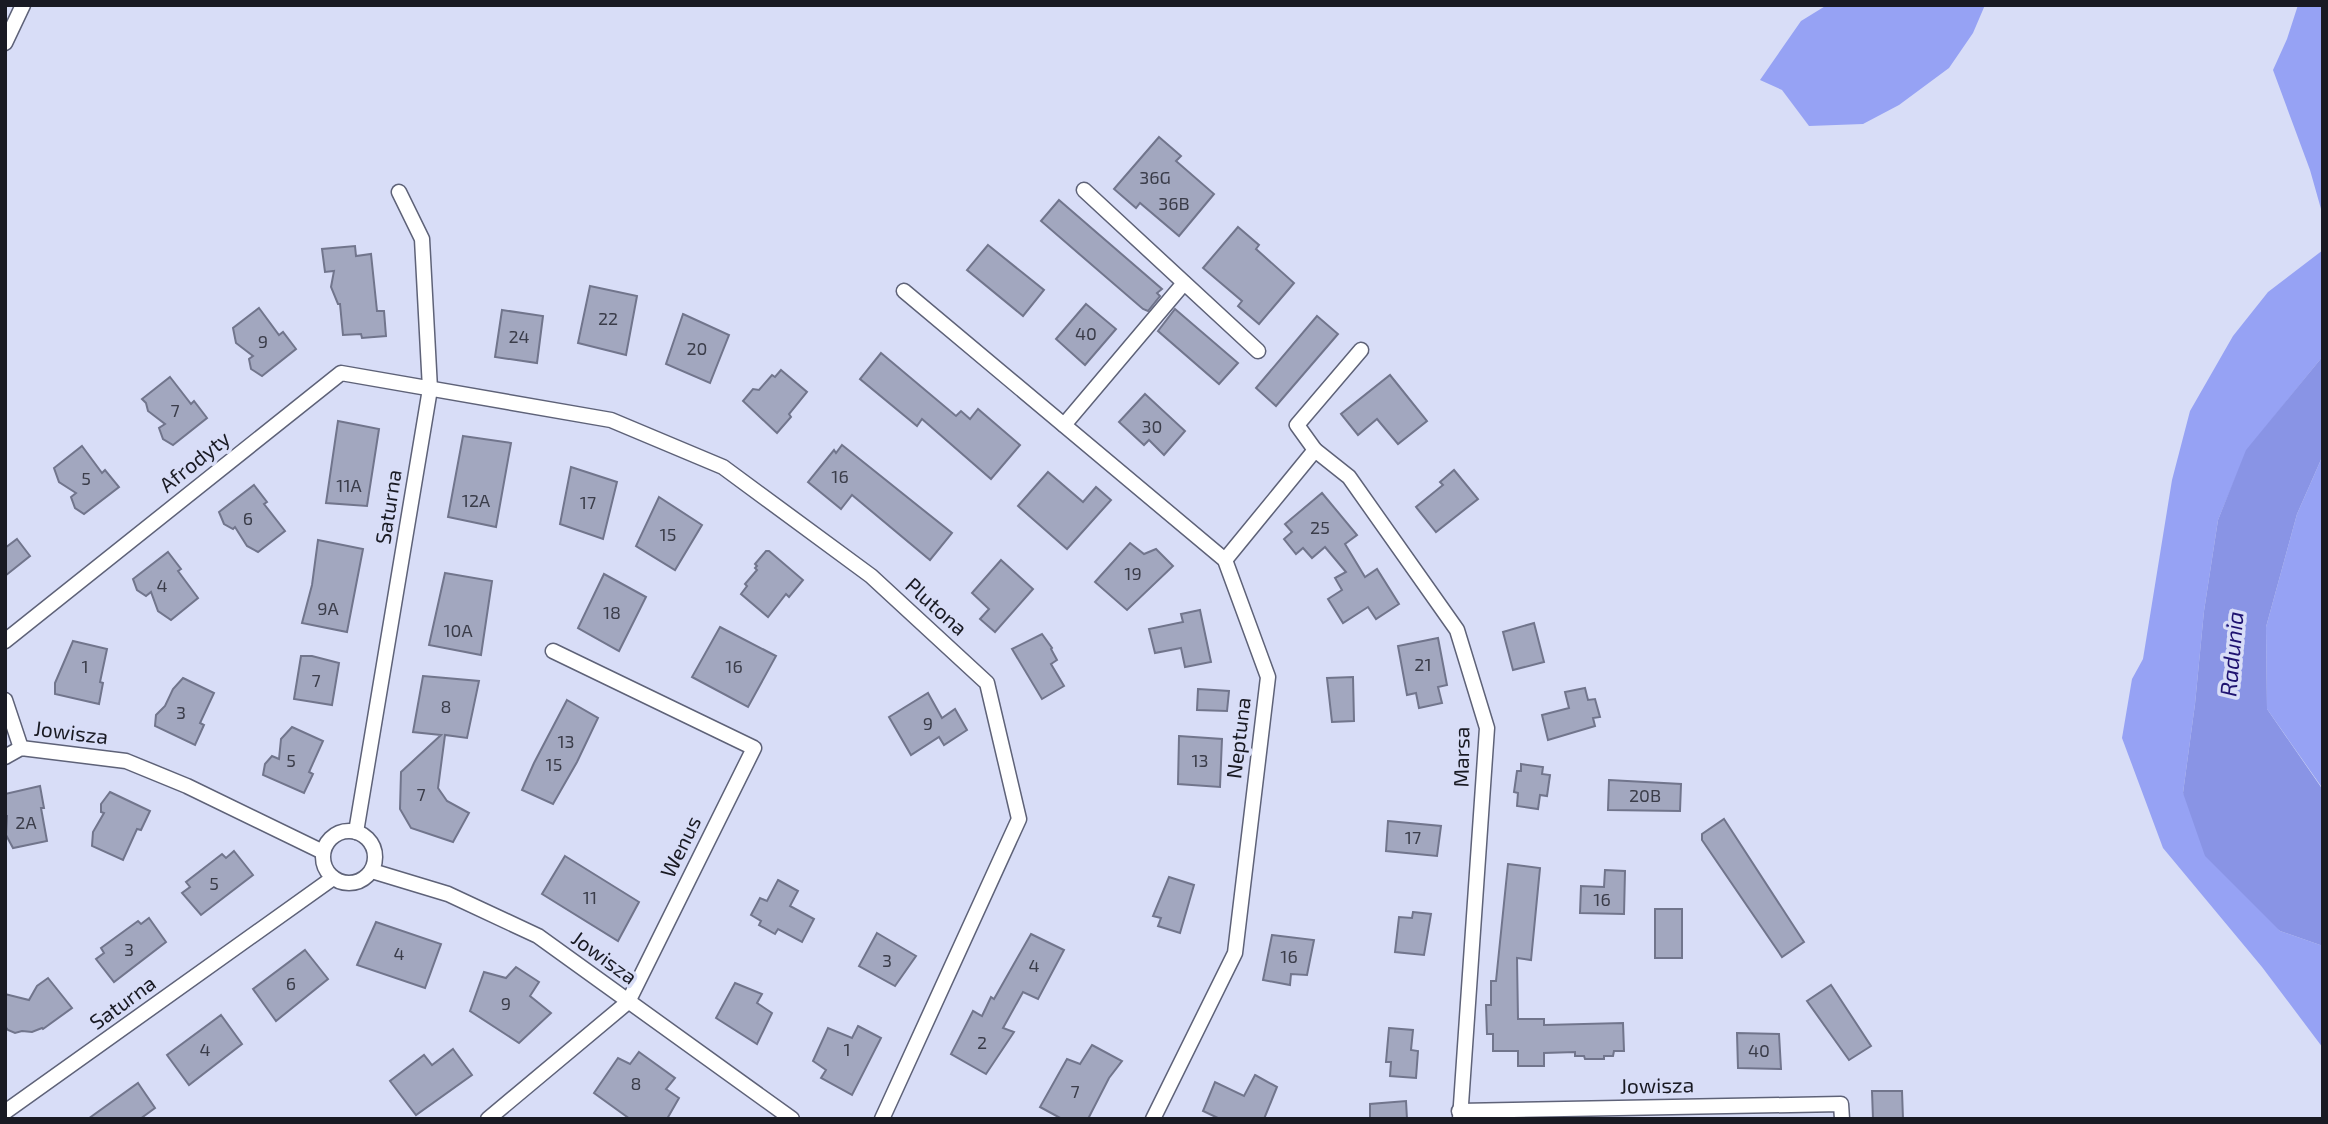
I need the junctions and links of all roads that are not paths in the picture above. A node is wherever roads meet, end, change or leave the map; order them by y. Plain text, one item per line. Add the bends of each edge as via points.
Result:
1 (23, 5) edge
2 (5, 43) edge
3 (1084, 190) dead end
4 (399, 192) dead end
5 (1184, 283) junction
6 (904, 291) dead end
7 (1361, 350) dead end
8 (1258, 351) dead end
9 (430, 389) junction
10 (1064, 425) junction
11 (1315, 450) junction
12 (1225, 560) junction
13 (5, 641) edge
14 (553, 651) dead end
15 (5, 700) edge
16 (21, 748) junction
17 (5, 757) edge
18 (356, 832) junction
19 (323, 852) junction
20 (372, 871) junction
21 (333, 878) junction
22 (628, 1002) junction
23 (5, 1112) edge
24 (1460, 1115) edge
25 (488, 1119) edge
26 (792, 1119) edge
27 (881, 1119) edge
28 (1153, 1119) edge
29 (1842, 1119) edge

1 - 2 street
3 - 5 street
4 - 9 street, Saturna via 422,239
5 - 8 street
5 - 10 street
6 - 10 street, Neptuna
7 - 11 street, Marsa via 1297,425
9 - 13 street, Afrodyty via 341,373
9 - 18 street, Saturna
9 - 27 street, Plutona via 611,420 723,467 871,576 987,683 1019,819
10 - 12 street, Neptuna
11 - 12 street
11 - 24 street, Marsa via 1349,477 1457,630 1487,728
12 - 28 street, Neptuna via 1268,677 1235,953
14 - 22 street, Wenus via 754,748
15 - 16 street
16 - 17 street, Jowisza
16 - 19 street, Jowisza via 125,761
18 - 19 street via 340,832
18 - 20 street via 371,842 375,851
19 - 21 street via 323,863
20 - 21 street via 358,882
20 - 22 street, Jowisza via 448,894 538,936
21 - 23 street, Saturna
22 - 25 street, Wenus
22 - 26 street, Jowisza
24 - 29 street, Jowisza via 1841,1104

